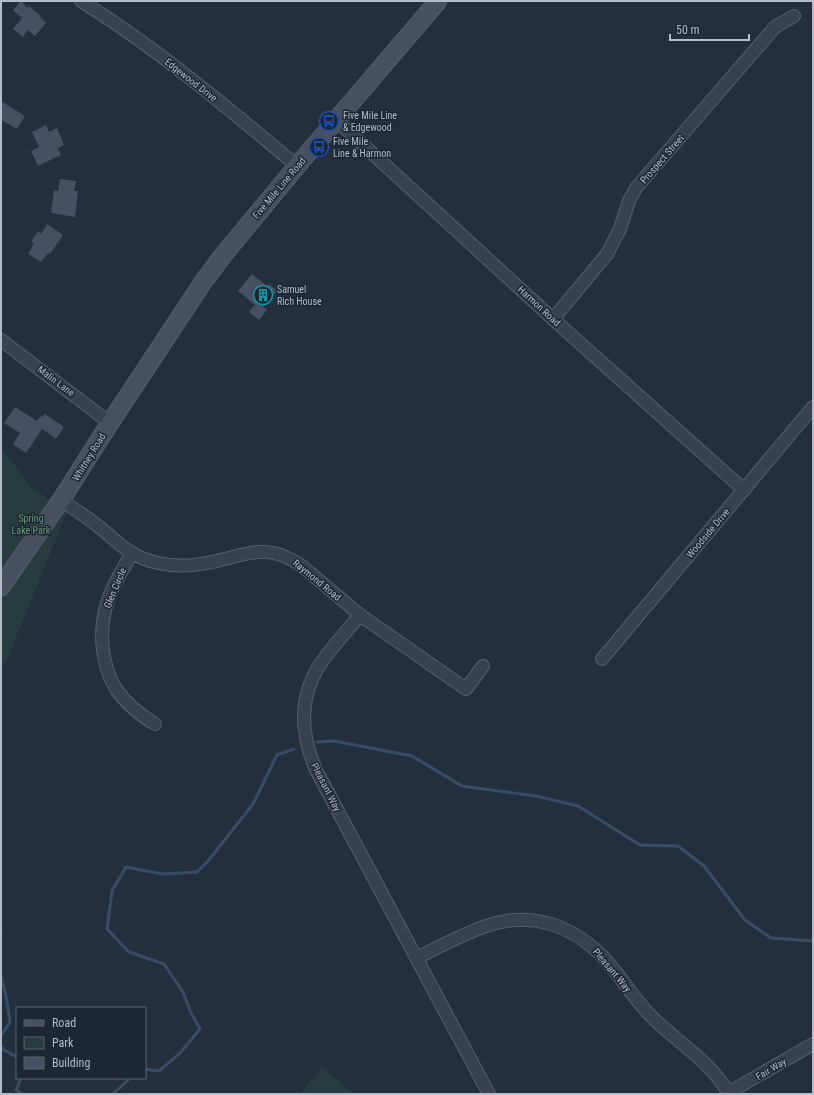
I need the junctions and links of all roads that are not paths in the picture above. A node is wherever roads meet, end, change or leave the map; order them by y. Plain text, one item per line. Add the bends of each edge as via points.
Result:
1 (81, 1) edge
2 (438, 1) edge
3 (794, 16) dead end
4 (336, 120) junction
5 (297, 166) junction
6 (553, 319) junction
7 (174, 325) joint
8 (1, 340) edge
9 (813, 407) edge
10 (110, 423) junction
11 (744, 490) junction
12 (61, 500) junction
13 (132, 553) junction
14 (1, 587) edge
15 (360, 615) junction
16 (602, 659) dead end
17 (483, 666) dead end
18 (154, 724) dead end
19 (416, 958) junction
20 (813, 1044) edge
21 (729, 1093) edge
22 (489, 1094) edge

1 - 5 street, Edgewood Drive via 136,37
2 - 4 main road, Five Mile Line Road
3 - 6 street, Prospect Street via 775,27 636,188 607,254
4 - 5 main road, Five Mile Line Road
4 - 6 street, Harmon Road
5 - 7 main road, Five Mile Line Road via 224,254
6 - 11 street, Harmon Road
7 - 10 main road, Whitney Road
8 - 10 street, Malin Lane
9 - 11 street, Woodside Drive
10 - 12 main road, Whitney Road
11 - 16 street, Woodside Drive
12 - 13 street, Raymond Road
12 - 14 main road, Whitney Road
13 - 15 street, Raymond Road via 144,559 182,566 250,552 273,552 284,555 302,566
13 - 18 street, Glen Circle via 105,609 103,652 116,689 134,710
15 - 17 street, Raymond Road via 466,689
15 - 19 street, Pleasant Way via 312,679 304,708 306,741 316,770
19 - 21 street, Pleasant Way via 494,924 520,920 547,923 562,928 592,946 616,971 648,1014 708,1066
19 - 22 street, Pleasant Way
20 - 21 street, Fair Way

